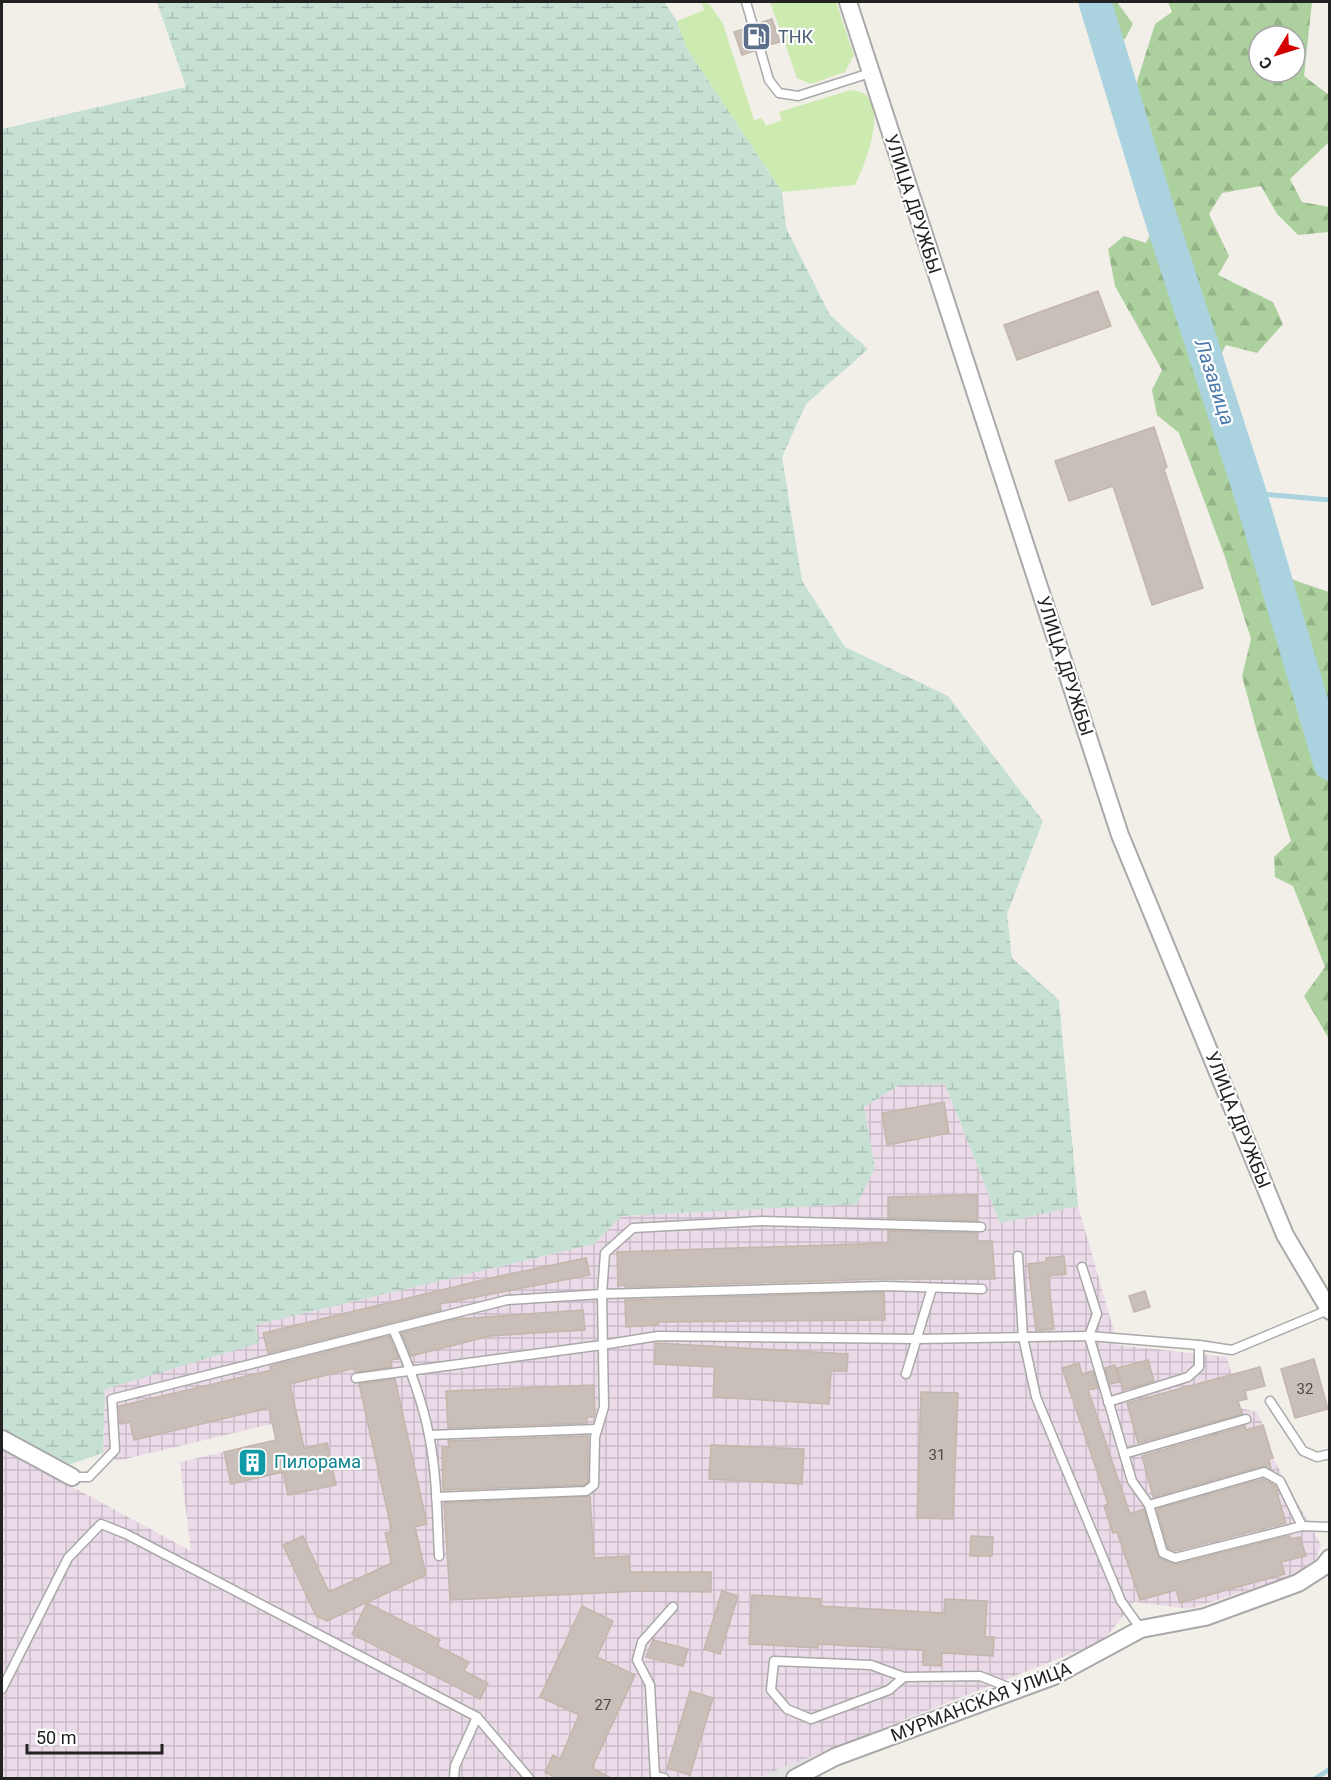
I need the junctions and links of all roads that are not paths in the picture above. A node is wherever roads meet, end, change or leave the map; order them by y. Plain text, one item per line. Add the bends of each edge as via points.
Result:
1 (746, 2) edge
2 (848, 2) edge
3 (753, 26) dead end
4 (760, 48) dead end
5 (870, 73) junction
6 (981, 1227) dead end
7 (1018, 1256) dead end
8 (1082, 1267) dead end
9 (932, 1288) junction
10 (982, 1289) dead end
11 (602, 1294) junction
12 (1329, 1310) edge
13 (393, 1329) junction
14 (1089, 1336) junction
15 (1023, 1337) junction
16 (917, 1339) junction
17 (602, 1345) junction
18 (1199, 1345) junction
19 (411, 1371) junction
20 (906, 1374) dead end
21 (356, 1378) dead end
22 (1270, 1401) dead end
23 (1108, 1402) junction
24 (1246, 1419) dead end
25 (597, 1429) junction
26 (429, 1435) junction
27 (2, 1439) edge
28 (1124, 1454) junction
29 (1329, 1454) edge
30 (72, 1478) joint
31 (436, 1497) junction
32 (1149, 1505) junction
33 (1302, 1526) junction
34 (1329, 1527) edge
35 (439, 1556) dead end
36 (1329, 1558) edge
37 (673, 1607) dead end
38 (1141, 1629) junction
39 (904, 1677) junction
40 (2, 1689) edge
41 (1017, 1690) junction
42 (477, 1718) junction
43 (454, 1779) edge
44 (529, 1779) edge
45 (664, 1779) edge
46 (795, 1779) edge

1 - 3 lane
2 - 5 street, УЛИЦА ДРУЖБЫ
4 - 5 lane via 769,80 779,93 798,96
5 - 12 street, УЛИЦА ДРУЖБЫ via 1120,835 1285,1234
6 - 11 lane via 762,1221 633,1228 605,1253
7 - 15 lane
8 - 14 lane via 1097,1314
9 - 10 lane
9 - 11 lane
9 - 16 lane
11 - 13 lane via 507,1300
11 - 17 lane
12 - 18 lane via 1232,1350
13 - 19 lane
13 - 30 lane via 112,1399 115,1450 89,1477
14 - 15 lane
14 - 18 lane
14 - 23 lane
15 - 16 lane
15 - 38 lane via 1036,1396 1121,1601
16 - 17 lane via 658,1336
16 - 20 lane
17 - 19 lane
17 - 25 lane via 604,1407
18 - 23 lane via 1199,1367 1188,1377
19 - 21 lane
19 - 26 lane
22 - 29 lane via 1303,1451 1317,1457
23 - 28 lane
24 - 28 lane
25 - 26 lane
25 - 31 lane via 594,1485 586,1491
26 - 31 lane
27 - 30 street
28 - 32 lane via 1132,1481
31 - 35 lane
32 - 33 lane via 1264,1472 1280,1480
32 - 33 lane via 1163,1553 1175,1558
33 - 34 lane
36 - 38 street, МУРМАНСКАЯ УЛИЦА via 1323,1567 1298,1583 1205,1617
37 - 45 lane via 642,1642 637,1660 650,1685 655,1776
38 - 41 street, МУРМАНСКАЯ УЛИЦА via 1054,1676
39 - 39 lane via 871,1665 774,1660 771,1690 787,1709 811,1719 889,1690
39 - 41 lane via 980,1676
40 - 42 lane via 68,1558 101,1524
41 - 46 street, МУРМАНСКАЯ УЛИЦА via 835,1758
42 - 43 lane via 455,1766
42 - 44 lane

